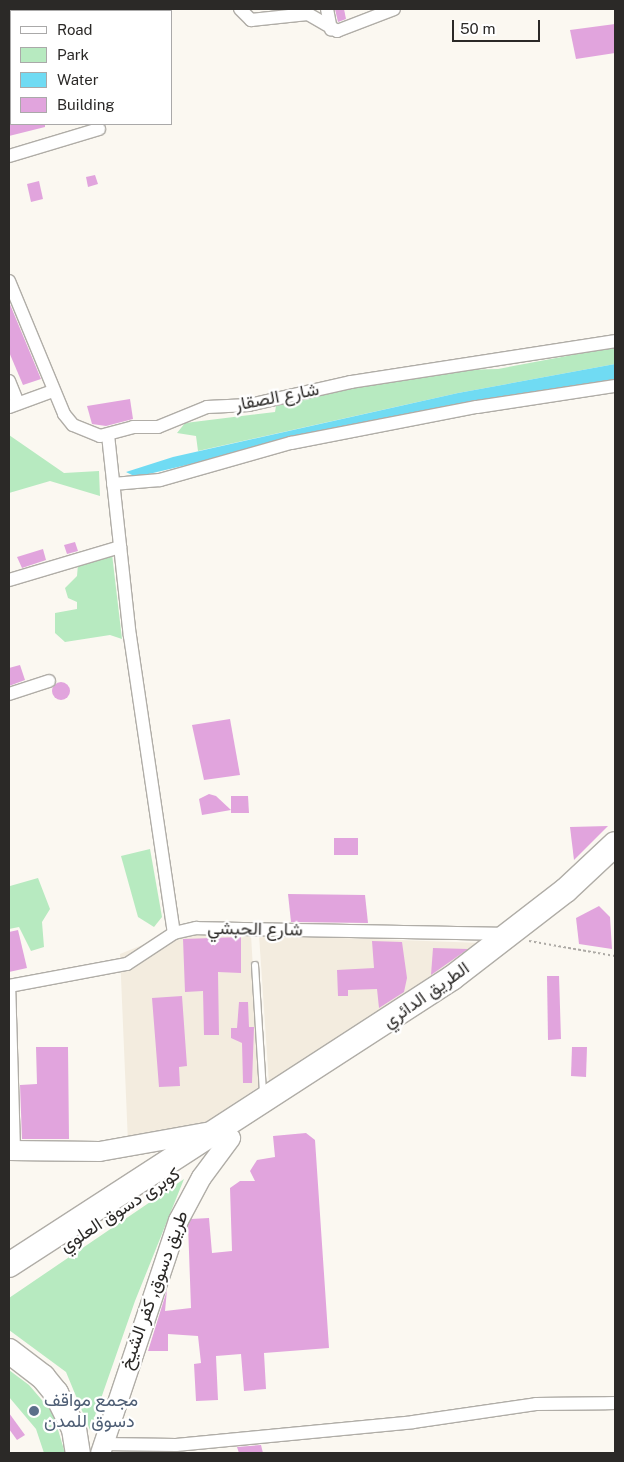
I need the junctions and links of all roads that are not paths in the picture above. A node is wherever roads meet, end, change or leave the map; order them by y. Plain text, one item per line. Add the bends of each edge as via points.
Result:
1 (240, 9) edge
2 (327, 9) edge
3 (387, 10) edge
4 (285, 11) edge
5 (331, 30) junction
6 (99, 129) dead end
7 (9, 156) edge
8 (9, 281) edge
9 (615, 341) edge
10 (9, 381) edge
11 (615, 386) edge
12 (53, 390) junction
13 (14, 405) edge
14 (108, 435) junction
15 (113, 484) junction
16 (120, 547) junction
17 (9, 580) edge
18 (49, 681) dead end
19 (9, 694) edge
20 (615, 844) edge
21 (615, 863) edge
22 (174, 933) junction
23 (520, 937) junction
24 (255, 965) dead end
25 (9, 986) edge
26 (263, 1102) junction
27 (227, 1133) junction
28 (11, 1150) edge
29 (9, 1265) edge
30 (9, 1282) edge
31 (9, 1352) edge
32 (615, 1403) edge
33 (101, 1449) edge
34 (177, 1449) edge
35 (78, 1453) edge

1 - 4 street via 251,20
2 - 5 street
3 - 5 street via 342,30
4 - 5 street via 308,14
6 - 7 street
8 - 12 street, شارع الصقار
9 - 14 street, شارع الصقار via 351,382 249,405 207,407 158,427 133,427
10 - 13 street
11 - 15 street via 478,406 291,443 160,480
12 - 13 street
12 - 14 street, شارع الصقار via 73,425 86,433
14 - 15 street
15 - 16 street
16 - 17 street
16 - 22 street
18 - 19 street
20 - 23 highway, الطريق الدائري
21 - 23 highway, الطريق الدائري
22 - 23 street, شارع الحبشي via 196,928
22 - 25 street, شارع الحبشي via 127,964
23 - 26 highway, الطريق الدائري
23 - 27 highway, الطريق الدائري via 418,1018
24 - 26 lane
25 - 28 street
26 - 27 highway, الطريق الدائري
27 - 28 main road via 132,1148
27 - 29 highway, كوبرى دسوق العلوي
27 - 30 highway, كوبرى دسوق العلوي
27 - 33 main road, طريق دسوق, كفر الشيخ via 178,1220
31 - 35 highway via 43,1377 56,1393 74,1429
32 - 34 street via 536,1404 413,1422
33 - 34 street

